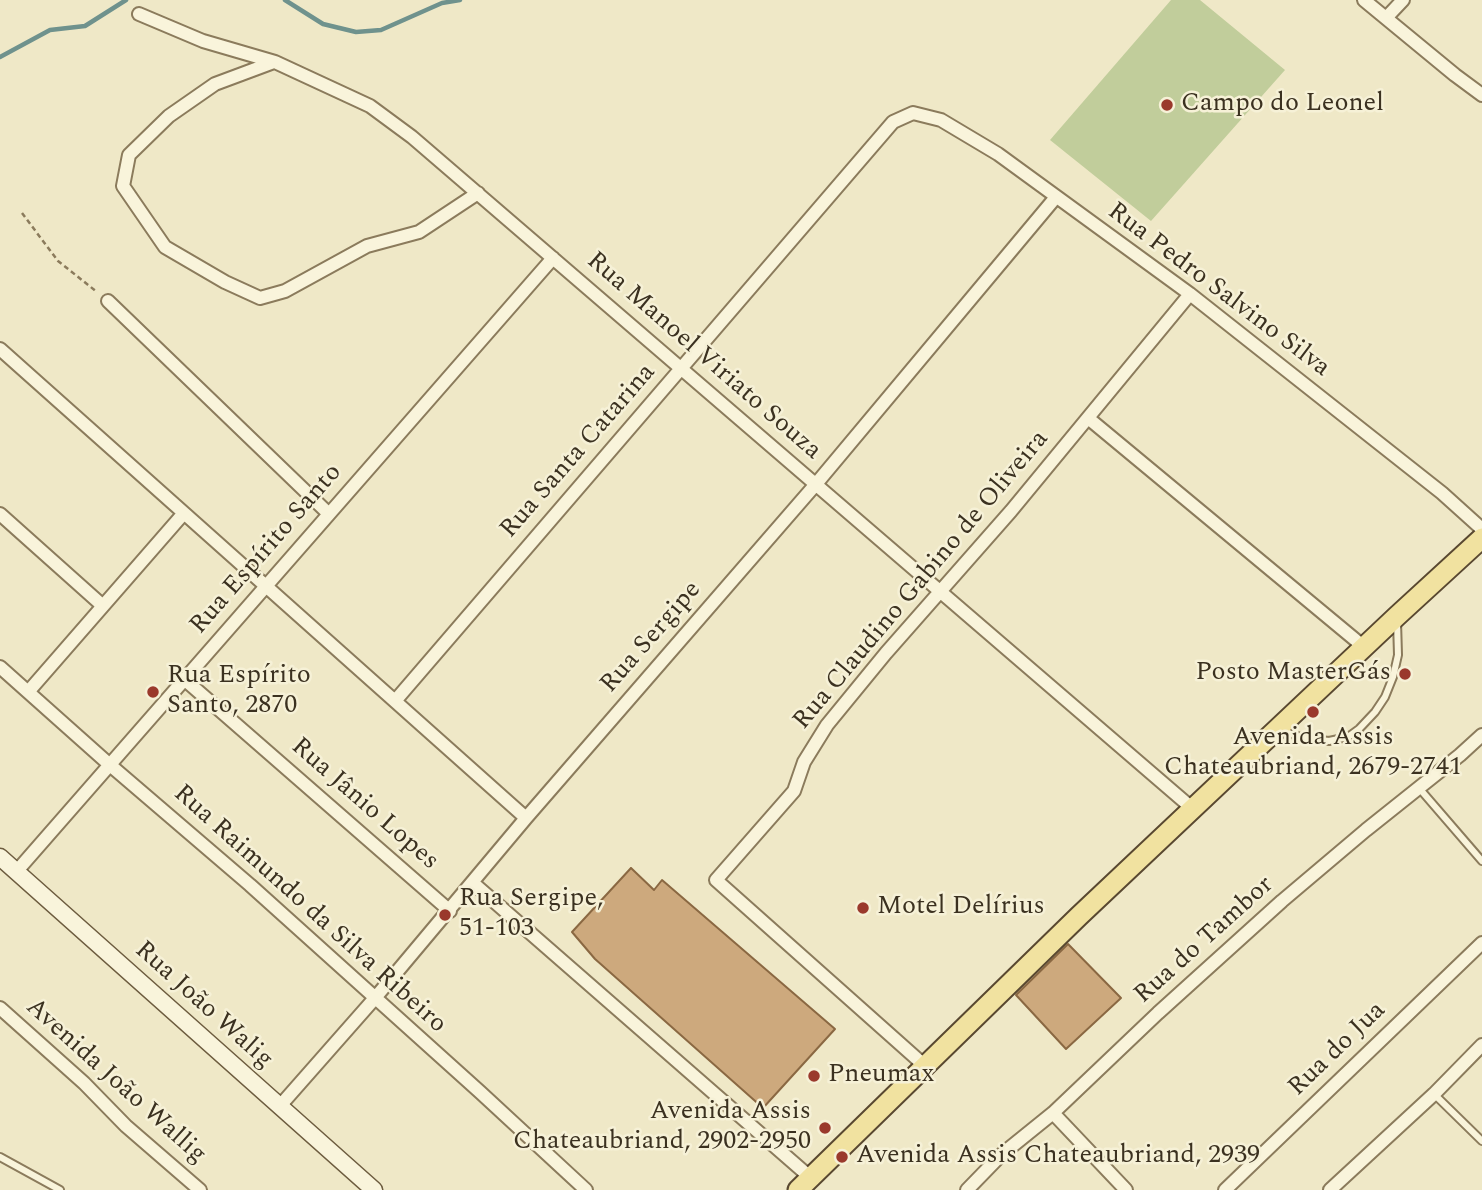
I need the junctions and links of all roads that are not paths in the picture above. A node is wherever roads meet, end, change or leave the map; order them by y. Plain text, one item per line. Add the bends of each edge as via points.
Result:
1 (1364, 0) edge
2 (1403, 0) edge
3 (139, 14) dead end
4 (1386, 18) junction
5 (275, 62) junction
6 (1482, 95) edge
7 (913, 113) joint
8 (478, 193) junction
9 (1056, 197) junction
10 (553, 258) junction
11 (1190, 294) junction
12 (108, 300) road end
13 (0, 349) edge
14 (681, 368) junction
15 (1088, 418) junction
16 (816, 484) junction
17 (184, 513) junction
18 (0, 514) edge
19 (329, 514) junction
20 (1482, 529) edge
21 (1482, 538) edge
22 (266, 586) junction
23 (940, 592) junction
24 (103, 606) junction
25 (1397, 616) junction
26 (1364, 647) junction
27 (0, 667) edge
28 (184, 679) junction
29 (28, 692) junction
30 (395, 701) junction
31 (1279, 729) junction
32 (1482, 735) edge
33 (110, 765) junction
34 (1419, 788) junction
35 (1193, 809) junction
36 (526, 818) junction
37 (0, 858) edge
38 (1482, 861) edge
39 (16, 872) junction
40 (473, 883) junction
41 (450, 911) junction
42 (1482, 943) edge
43 (375, 998) junction
44 (0, 1008) edge
45 (1482, 1045) edge
46 (925, 1066) junction
47 (1434, 1094) junction
48 (279, 1107) junction
49 (1053, 1113) junction
50 (1482, 1141) edge
51 (0, 1157) edge
52 (804, 1184) edge
53 (60, 1190) edge
54 (200, 1190) edge
55 (373, 1190) edge
56 (586, 1190) edge
57 (967, 1190) edge
58 (1126, 1190) edge
59 (1225, 1190) edge
60 (1330, 1190) edge

1 - 4 street
2 - 4 street
3 - 5 street, Rua Manoel Viriato Souza via 204,41
4 - 6 street
5 - 8 street, Rua Manoel Viriato Souza via 370,106
5 - 8 street via 215,84 169,116 129,155 123,186 165,247 260,298 285,291 367,246 419,232
7 - 9 street, Rua Pedro Salvino Silva via 941,120
7 - 14 street, Rua Santa Catarina via 893,122
8 - 10 street, Rua Manoel Viriato Souza
9 - 11 street, Rua Pedro Salvino Silva
9 - 16 street, Rua Sergipe
10 - 14 street, Rua Manoel Viriato Souza
10 - 19 street, Rua Espírito Santo
11 - 15 street, Rua Claudino Gabino de Oliveira
11 - 20 street, Rua Pedro Salvino Silva
12 - 19 street
13 - 17 street
14 - 16 street, Rua Manoel Viriato Souza
14 - 30 street, Rua Santa Catarina
15 - 23 street, Rua Claudino Gabino de Oliveira
15 - 26 street
16 - 23 street, Rua Manoel Viriato Souza
16 - 36 street, Rua Sergipe
17 - 22 street
17 - 24 street
18 - 24 street
19 - 22 street, Rua Espírito Santo
21 - 25 main road
22 - 28 street, Rua Espírito Santo
22 - 30 street
23 - 35 street, Rua Manoel Viriato Souza
23 - 46 street, Rua Claudino Gabino de Oliveira via 827,725 804,762 794,791 716,880
24 - 29 street
25 - 26 main road
25 - 31 lane via 1398,655 1393,677 1385,697 1359,729 1329,741
26 - 31 main road
27 - 29 street, Rua Raimundo da Silva Ribeiro
28 - 33 street, Rua Espírito Santo
28 - 41 street, Rua Jânio Lopes
29 - 33 street, Rua Raimundo da Silva Ribeiro
30 - 36 street
31 - 35 main road
32 - 34 street, Rua do Tambor
33 - 39 street, Rua Espírito Santo
33 - 43 street, Rua Raimundo da Silva Ribeiro
34 - 38 lane
34 - 49 street, Rua do Tambor via 1282,901
35 - 46 main road
36 - 40 street, Rua Sergipe
37 - 39 street, Rua João Walig
39 - 48 street, Rua João Walig
40 - 41 street, Rua Sergipe
40 - 52 street
41 - 43 street, Rua Sergipe
42 - 59 street, Rua do Jua
43 - 48 street, Rua Sergipe
43 - 56 street, Rua Raimundo da Silva Ribeiro
44 - 54 street, Avenida João Wallig
45 - 47 street
46 - 52 main road
47 - 50 lane
47 - 60 street
48 - 55 street, Rua João Walig
49 - 57 street, Rua do Tambor
49 - 58 street
51 - 53 lane

